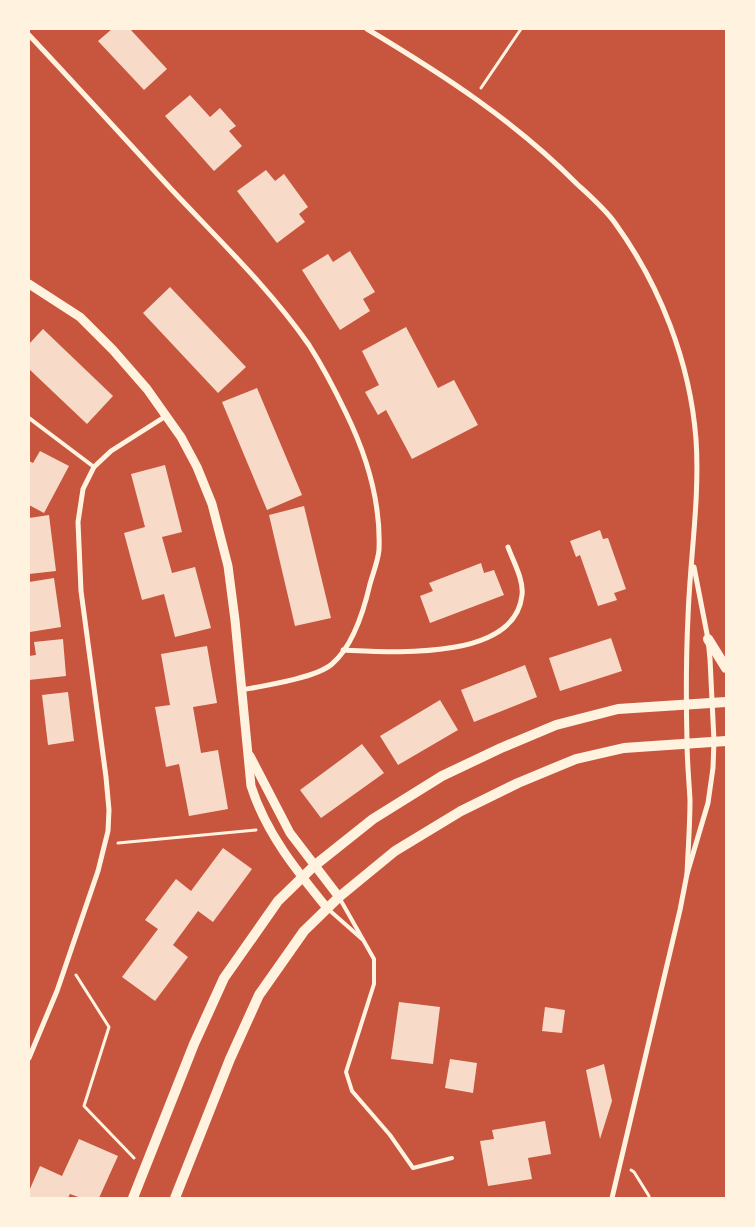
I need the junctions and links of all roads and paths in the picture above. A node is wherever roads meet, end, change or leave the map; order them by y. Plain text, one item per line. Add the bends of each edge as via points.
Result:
1 (366, 29) edge
2 (521, 29) edge
3 (29, 35) edge
4 (475, 97) junction
5 (29, 284) edge
6 (166, 416) junction
7 (29, 418) edge
8 (94, 467) junction
9 (508, 547) dead end
10 (693, 559) junction
11 (708, 639) junction
12 (343, 650) junction
13 (726, 668) edge
14 (241, 690) junction
15 (726, 702) edge
16 (712, 703) junction
17 (686, 705) junction
18 (714, 741) junction
19 (726, 741) edge
20 (687, 743) junction
21 (248, 750) junction
22 (269, 829) junction
23 (105, 844) junction
24 (314, 866) junction
25 (687, 874) junction
26 (302, 877) junction
27 (338, 897) junction
28 (327, 908) junction
29 (365, 942) junction
30 (67, 961) junction
31 (29, 1058) edge
32 (452, 1158) dead end
33 (620, 1164) junction
34 (144, 1170) junction
35 (133, 1198) edge
36 (175, 1198) edge
37 (612, 1198) edge
38 (649, 1198) edge

1 - 4 street
2 - 4 path
3 - 12 street via 237,258 309,346 333,387 356,434 379,514 379,553 361,619
4 - 10 street via 555,161 614,221 655,291 684,368 691,403 696,440
5 - 6 street via 80,317 147,388
6 - 8 street via 111,451
6 - 14 street via 197,467 212,504 228,566
7 - 8 lane
8 - 23 street via 84,489 78,522 81,591 107,786 109,810
9 - 12 street via 522,592 520,608 505,627 481,640 416,652
10 - 11 street
10 - 17 street
11 - 13 main road
11 - 16 street
12 - 14 street via 331,665 314,672
14 - 21 street
15 - 16 main road
16 - 17 main road
16 - 18 street
17 - 20 street
17 - 24 main road via 618,709 556,725 501,748 442,776 373,818
18 - 19 main road
18 - 20 main road
18 - 25 street via 708,803
20 - 25 street via 690,800
20 - 27 main road via 624,748 576,759 518,783 461,811 395,851
21 - 22 street via 251,786
21 - 24 street via 290,833
22 - 23 path
22 - 26 street
23 - 30 street
24 - 26 main road
24 - 27 street
25 - 33 street
26 - 28 street
26 - 34 main road via 278,901 224,978
27 - 28 main road
27 - 29 lane
28 - 29 lane
28 - 36 main road via 304,931 259,995
29 - 32 lane via 374,959 374,984 346,1072 352,1092 390,1135 413,1168
30 - 31 street
30 - 34 path via 110,1027 84,1106
33 - 37 street
33 - 38 path via 634,1172
34 - 35 main road

